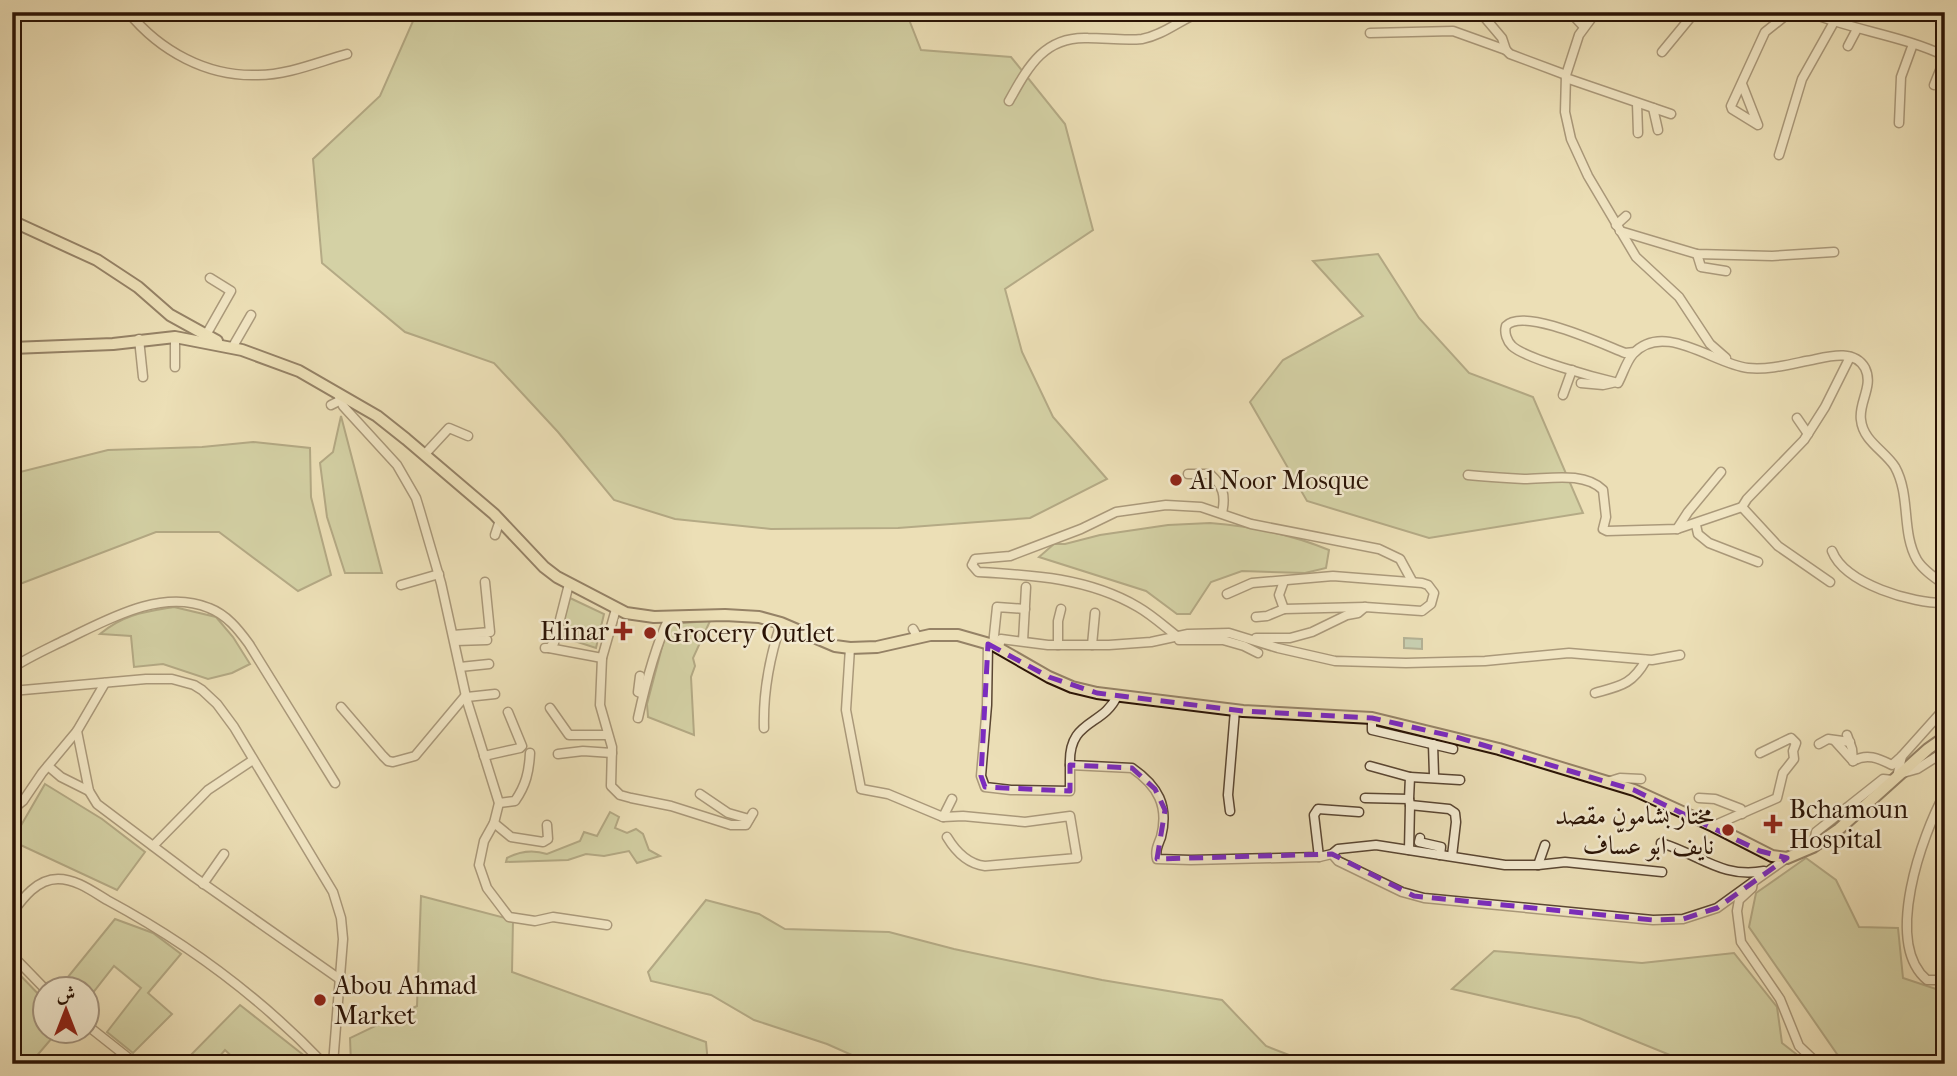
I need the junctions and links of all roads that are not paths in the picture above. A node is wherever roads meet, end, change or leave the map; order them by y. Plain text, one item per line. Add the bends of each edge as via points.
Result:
1 (128, 12) edge
2 (1480, 12) edge
3 (1570, 12) edge
4 (1596, 12) edge
5 (1695, 12) edge
6 (1790, 12) edge
7 (1808, 12) edge
8 (1198, 13) edge
9 (1427, 22) dead end
10 (1834, 22) junction
11 (1584, 27) junction
12 (1857, 29) junction
13 (1433, 30) junction
14 (1370, 33) dead end
15 (1913, 44) junction
16 (1848, 47) dead end
17 (1506, 50) junction
18 (1662, 52) dead end
19 (347, 54) dead end
20 (1945, 57) edge
21 (1566, 77) junction
22 (1742, 84) junction
23 (1934, 85) dead end
24 (1009, 101) dead end
25 (1637, 103) junction
26 (1654, 108) junction
27 (1671, 114) dead end
28 (1899, 123) dead end
29 (1658, 130) dead end
30 (1638, 133) dead end
31 (1779, 155) dead end
32 (1945, 205) edge
33 (1945, 211) edge
34 (1626, 216) dead end
35 (12, 221) edge
36 (1618, 228) junction
37 (1834, 252) dead end
38 (1697, 254) junction
39 (1726, 271) dead end
40 (210, 278) dead end
41 (170, 315) junction
42 (251, 315) dead end
43 (206, 335) junction
44 (172, 337) junction
45 (139, 339) junction
46 (230, 347) junction
47 (12, 348) edge
48 (1707, 348) junction
49 (1635, 352) junction
50 (1850, 357) junction
51 (175, 367) dead end
52 (1572, 370) junction
53 (143, 377) dead end
54 (1615, 382) junction
55 (1581, 383) dead end
56 (1563, 395) dead end
57 (339, 396) junction
58 (331, 405) dead end
59 (1797, 418) dead end
60 (1808, 434) junction
61 (468, 436) dead end
62 (425, 454) junction
63 (1721, 472) dead end
64 (1188, 474) dead end
65 (1468, 475) dead end
66 (1742, 507) junction
67 (1222, 513) junction
68 (500, 520) junction
69 (1696, 525) junction
70 (1677, 529) junction
71 (495, 535) dead end
72 (1832, 551) dead end
73 (1758, 562) dead end
74 (439, 575) junction
75 (1284, 581) junction
76 (1412, 581) junction
77 (485, 582) dead end
78 (1830, 582) dead end
79 (401, 584) dead end
80 (569, 584) junction
81 (1945, 584) edge
82 (1026, 587) dead end
83 (1227, 593) dead end
84 (1945, 603) edge
85 (1365, 607) junction
86 (616, 609) junction
87 (1025, 609) junction
88 (1061, 609) dead end
89 (1284, 609) junction
90 (1095, 613) dead end
91 (1256, 617) dead end
92 (669, 618) junction
93 (781, 623) junction
94 (1175, 637) junction
95 (453, 638) junction
96 (1250, 638) junction
97 (488, 640) dead end
98 (1023, 641) junction
99 (993, 645) junction
100 (1058, 645) junction
101 (1092, 645) junction
102 (850, 648) junction
103 (1258, 653) dead end
104 (1680, 655) dead end
105 (602, 658) junction
106 (1646, 660) junction
107 (489, 664) dead end
108 (460, 667) junction
109 (12, 668) edge
110 (640, 676) dead end
111 (105, 683) junction
112 (12, 691) edge
113 (1595, 693) dead end
114 (495, 694) dead end
115 (643, 694) junction
116 (466, 696) junction
117 (1117, 696) junction
118 (341, 707) dead end
119 (550, 708) dead end
120 (1945, 708) edge
121 (1235, 710) junction
122 (508, 712) dead end
123 (638, 718) dead end
124 (1372, 718) junction
125 (764, 728) dead end
126 (77, 731) junction
127 (607, 735) junction
128 (1945, 737) edge
129 (1835, 741) junction
130 (1433, 744) junction
131 (1819, 744) dead end
132 (1453, 748) dead end
133 (530, 753) dead end
134 (612, 753) junction
135 (1760, 753) dead end
136 (558, 754) dead end
137 (1941, 754) dead end
138 (484, 756) junction
139 (1902, 756) junction
140 (253, 760) junction
141 (1853, 761) junction
142 (1070, 765) junction
143 (48, 766) junction
144 (1370, 766) dead end
145 (1434, 775) dead end
146 (1410, 777) junction
147 (1897, 777) junction
148 (1641, 779) dead end
149 (1460, 780) dead end
150 (1607, 782) junction
151 (335, 783) dead end
152 (89, 791) junction
153 (522, 791) junction
154 (1945, 793) edge
155 (700, 794) dead end
156 (531, 796) dead end
157 (1365, 798) dead end
158 (1699, 798) dead end
159 (952, 799) dead end
160 (1410, 802) junction
161 (499, 803) junction
162 (12, 804) edge
163 (1230, 811) dead end
164 (1359, 812) dead end
165 (1742, 814) junction
166 (943, 817) junction
167 (494, 823) junction
168 (547, 825) dead end
169 (1713, 826) junction
170 (947, 837) dead end
171 (1420, 838) dead end
172 (1661, 844) dead end
173 (1545, 845) dead end
174 (153, 846) junction
175 (1409, 850) junction
176 (224, 854) dead end
177 (1332, 854) junction
178 (1440, 855) junction
179 (1452, 856) junction
180 (1320, 857) junction
181 (1787, 858) junction
182 (1538, 865) junction
183 (1767, 871) junction
184 (1662, 872) dead end
185 (1754, 882) junction
186 (204, 884) junction
187 (12, 913) edge
188 (607, 925) dead end
189 (12, 955) edge
190 (32, 976) edge
191 (341, 980) junction
192 (1945, 980) edge
193 (102, 1037) edge
194 (136, 1064) edge
195 (324, 1064) edge
196 (333, 1064) edge
197 (1818, 1064) edge

1 - 19 street via 152,38 221,72 287,72
2 - 17 street
3 - 11 street
4 - 11 street
5 - 18 street
6 - 22 street via 1765,32
7 - 10 street
8 - 24 street via 1150,37 1075,38 1056,44 1041,52
9 - 13 street
10 - 12 street
10 - 31 street via 1802,79
11 - 21 street
12 - 15 street
12 - 16 street
13 - 14 street
13 - 17 street via 1461,32
15 - 20 street
15 - 28 street via 1901,77
17 - 21 street
20 - 23 street
21 - 25 street
21 - 36 street via 1565,112 1571,139
22 - 22 street via 1732,109 1758,125 1753,113
25 - 26 street
25 - 30 street
26 - 27 street
26 - 29 street
32 - 33 street
34 - 36 street
35 - 41 main road via 106,265
36 - 38 street
36 - 48 street via 1636,257 1686,305
37 - 38 street
38 - 39 street via 1701,267
40 - 43 street via 231,291
41 - 43 main road
41 - 44 main road
42 - 46 street
43 - 46 main road
44 - 45 main road
44 - 46 main road
44 - 51 street
45 - 47 main road
45 - 53 street
46 - 57 main road via 299,370
48 - 49 street via 1658,342
48 - 50 street via 1747,368
49 - 52 street via 1625,353 1538,321 1515,319 1506,326 1504,332 1512,346
49 - 54 street
50 - 60 street
50 - 81 street via 1867,373 1861,421 1868,438 1896,469 1913,551 1922,567
52 - 54 street
52 - 56 street
54 - 55 street
57 - 58 street
57 - 62 main road via 377,416
57 - 74 street via 408,484 421,511
59 - 60 street
60 - 66 street
61 - 62 street via 449,428
62 - 68 main road
63 - 70 street
64 - 67 street via 1210,474 1221,484
65 - 70 street via 1591,482 1603,490 1603,529
66 - 69 street
66 - 78 street via 1778,546
67 - 76 street via 1251,524 1379,549 1400,559
67 - 94 street via 1166,505 1116,512 1010,556 975,559 972,565 978,572 1038,576 1087,586 1136,606
68 - 71 street
68 - 80 main road via 544,567
69 - 70 street
69 - 73 street via 1698,534 1709,543
72 - 84 street via 1846,569 1873,585 1912,600
74 - 79 street
74 - 95 street
75 - 76 street via 1334,576
75 - 83 street via 1252,583
75 - 89 street via 1279,595
76 - 85 street via 1432,589 1427,609
77 - 95 street via 490,632
80 - 86 main road
80 - 105 street via 554,643 547,648
82 - 87 street
85 - 89 street
85 - 96 street via 1290,638
86 - 92 main road via 640,617
86 - 105 street
87 - 98 street
87 - 99 street via 997,607
88 - 100 street
89 - 91 street
90 - 101 street
92 - 93 main road via 750,616
92 - 115 street
93 - 102 main road
93 - 125 street via 769,675
94 - 96 street via 1230,633
94 - 101 street
94 - 103 street via 1223,640
95 - 97 street
95 - 108 street
96 - 106 street via 1335,661 1442,663 1569,653
98 - 99 street via 1001,639
98 - 100 street
99 - 102 main road via 958,635 916,633 877,648
99 - 117 main road via 1072,687
99 - 142 street via 981,776 985,786 1070,791
100 - 101 street
102 - 166 street via 846,710 861,789 888,793
104 - 106 street
105 - 127 street via 600,705
106 - 113 street via 1626,684
107 - 108 street
108 - 116 street
109 - 151 street via 104,620 131,611 175,602 208,608 236,627 249,644
110 - 115 street via 638,692
111 - 112 street
111 - 126 street
111 - 140 street via 163,678 194,685 227,716
114 - 116 street
115 - 123 street
116 - 118 street via 415,756 393,762
116 - 138 street
117 - 121 main road
117 - 142 street via 1112,706 1076,734
119 - 127 street via 569,735
120 - 139 street
121 - 124 main road
121 - 163 street
122 - 138 street via 522,746
124 - 130 street via 1372,730
124 - 150 main road via 1478,743
126 - 143 street
126 - 152 street
127 - 134 street
128 - 147 main road
129 - 131 street
129 - 141 street
129 - 141 street via 1848,738
130 - 132 street
130 - 145 street
133 - 153 street
134 - 136 street
134 - 155 street via 611,786 620,795 731,825 746,825 751,816 728,813
135 - 165 street via 1791,738 1796,743 1794,759 1783,773 1776,798
137 - 147 street
138 - 161 street
139 - 141 street via 1892,765 1866,756
139 - 147 street
140 - 174 street via 225,777
140 - 191 street via 333,892 343,939
142 - 180 street via 1132,768 1155,789 1165,810 1157,859
143 - 152 street
143 - 162 street via 23,801
144 - 146 street
146 - 149 street
146 - 160 street
147 - 181 main road via 1839,829
148 - 150 street
150 - 169 main road
152 - 174 street via 106,814
153 - 156 street
153 - 161 street via 515,801
154 - 192 street via 1931,818 1912,878 1908,918 1917,969 1927,980
157 - 160 street
158 - 165 street via 1723,801 1741,809
159 - 166 street
160 - 175 street
160 - 179 street via 1455,813
161 - 167 street
164 - 180 street via 1318,809 1314,815
165 - 169 street
166 - 170 street via 1025,822 1070,816 1077,858 976,865 956,851
167 - 168 street via 511,836 542,842 548,839
167 - 188 street via 479,865 487,888 509,917 535,921 553,917
169 - 181 main road via 1772,856
171 - 178 street via 1422,844 1441,847
172 - 183 street via 1740,874
173 - 182 street
174 - 186 street
175 - 177 street via 1364,845
175 - 178 street
176 - 186 street
177 - 180 street
177 - 185 street via 1414,896 1653,920 1684,919 1717,908
178 - 179 street
179 - 182 street
181 - 183 street
182 - 184 street via 1565,862
183 - 185 street
185 - 197 street via 1739,900 1741,942 1780,999 1799,1045
186 - 191 street
187 - 195 street via 29,892 45,882 66,880 90,890 155,927 227,977
189 - 190 street
191 - 196 street
193 - 194 street

